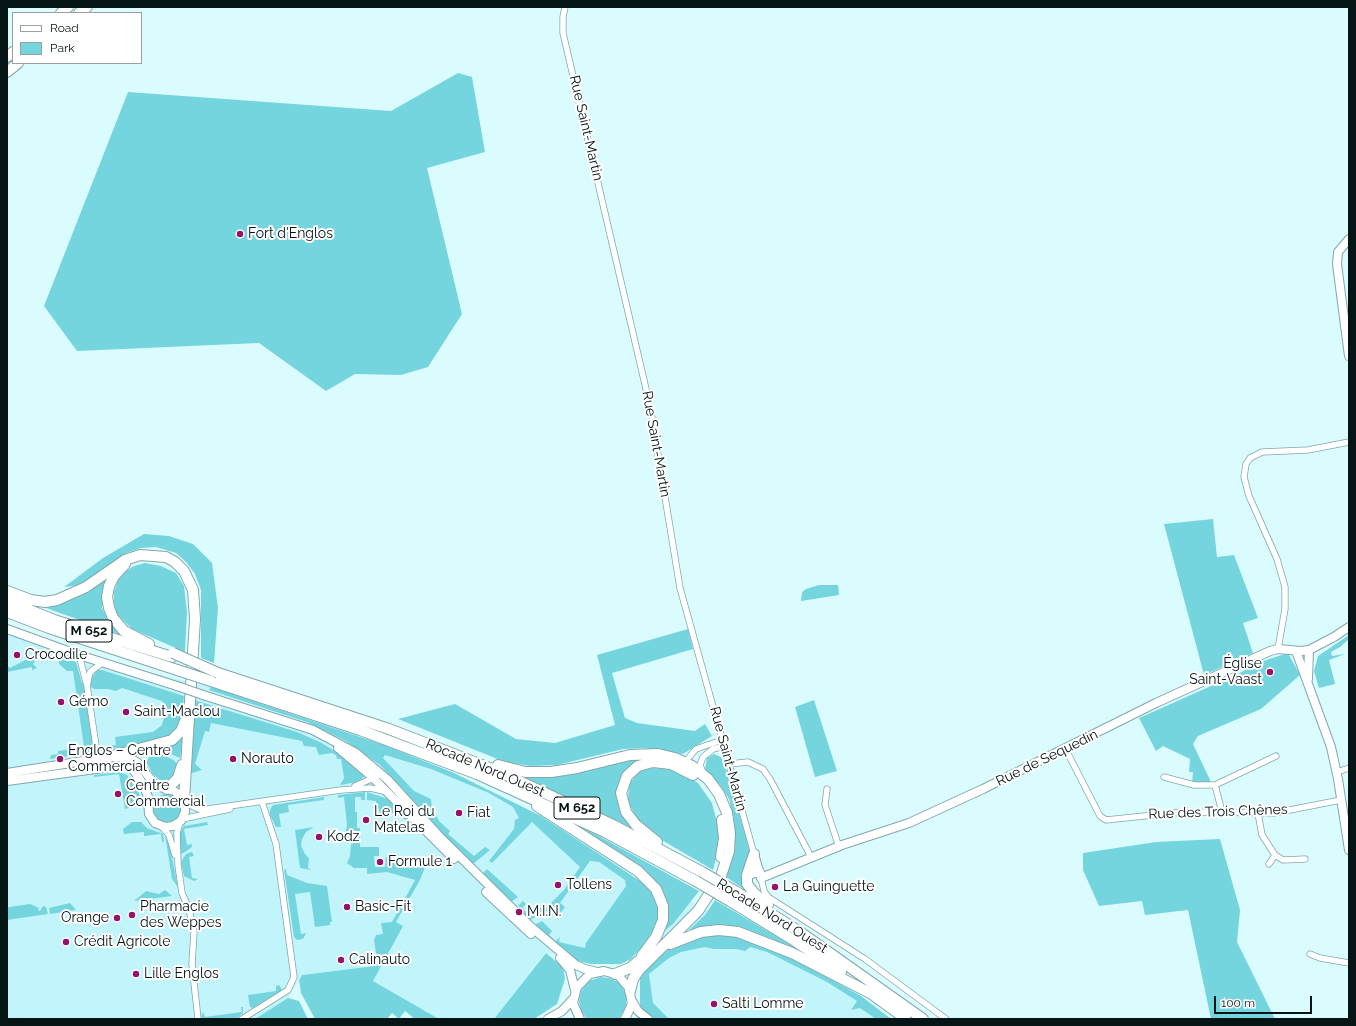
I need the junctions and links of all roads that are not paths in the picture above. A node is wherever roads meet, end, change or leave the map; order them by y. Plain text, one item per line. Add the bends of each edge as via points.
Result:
1 (565, 7) edge
2 (17, 64) edge
3 (7, 72) edge
4 (1349, 239) edge
5 (1349, 356) edge
6 (1349, 442) edge
7 (134, 556) junction
8 (7, 591) edge
9 (7, 601) edge
10 (7, 612) edge
11 (1349, 627) edge
12 (7, 629) edge
13 (1278, 649) junction
14 (1311, 649) junction
15 (1296, 651) junction
16 (173, 655) junction
17 (79, 656) junction
18 (102, 663) junction
19 (1309, 684) junction
20 (86, 686) junction
21 (189, 699) junction
22 (282, 720) junction
23 (187, 733) junction
24 (722, 740) junction
25 (724, 746) junction
26 (1066, 748) junction
27 (450, 752) junction
28 (1276, 756) dead end
29 (109, 757) junction
30 (98, 759) junction
31 (685, 762) junction
32 (729, 764) junction
33 (1349, 768) edge
34 (1337, 772) junction
35 (7, 773) edge
36 (478, 774) junction
37 (693, 775) junction
38 (704, 775) junction
39 (1164, 777) dead end
40 (374, 778) junction
41 (388, 780) junction
42 (7, 781) edge
43 (1215, 785) junction
44 (827, 789) dead end
45 (166, 790) junction
46 (341, 790) junction
47 (390, 794) junction
48 (1341, 800) junction
49 (185, 802) junction
50 (262, 802) junction
51 (149, 803) junction
52 (249, 804) junction
53 (1222, 812) junction
54 (1258, 813) junction
55 (1346, 815) edge
56 (181, 821) junction
57 (159, 825) junction
58 (1348, 836) edge
59 (839, 847) junction
60 (1349, 850) edge
61 (754, 854) junction
62 (1275, 855) junction
63 (810, 858) junction
64 (1305, 858) dead end
65 (1268, 864) dead end
66 (178, 865) junction
67 (747, 875) junction
68 (760, 875) junction
69 (699, 877) junction
70 (732, 896) junction
71 (663, 948) junction
72 (1310, 954) dead end
73 (1349, 963) edge
74 (635, 964) junction
75 (596, 972) junction
76 (615, 974) junction
77 (872, 981) junction
78 (574, 994) junction
79 (874, 995) junction
80 (631, 996) junction
81 (198, 1018) edge
82 (242, 1019) edge
83 (548, 1019) edge
84 (570, 1019) edge
85 (576, 1019) edge
86 (580, 1019) edge
87 (625, 1019) edge
88 (648, 1019) edge
89 (906, 1019) edge
90 (923, 1019) edge
91 (946, 1019) edge

1 - 24 street, Rue Saint-Martin via 563,33 650,406 679,583
2 - 3 highway
4 - 5 street via 1340,248 1337,260
6 - 13 street via 1308,450 1262,452 1250,458 1246,464 1244,477 1249,496 1277,561 1285,587 1285,609
7 - 8 highway via 118,563 78,592 57,600 38,601
7 - 16 highway via 123,565 111,582 108,597 111,613 119,626 130,634
7 - 21 highway via 154,554 170,559 184,571 190,584 195,619
9 - 16 highway, M 652 via 54,620
10 - 36 highway, Rocade Nord Ouest / M 652, bridge via 360,730
11 - 14 street
12 - 17 street
13 - 15 street
13 - 26 street, Rue de Sequedin via 1162,700
14 - 15 street
14 - 19 street
15 - 19 street
16 - 27 highway, Rocade Nord Ouest / M 652, bridge
17 - 18 street
17 - 20 street
18 - 20 street via 90,672
18 - 22 street, bridge
19 - 34 street via 1329,738
20 - 30 street
21 - 23 highway
21 - 29 highway via 183,727 176,738
22 - 40 street via 338,748
22 - 41 street via 308,728 356,753
23 - 45 highway via 180,774
23 - 49 highway
24 - 25 street, Rue Saint-Martin
24 - 31 street via 696,749
25 - 32 street, Rue Saint-Martin
25 - 38 street via 712,749 703,757 700,765
26 - 53 street, Rue des Trois Chênes via 1103,820 1170,813
26 - 59 street, Rue de Sequedin via 947,807
27 - 31 highway via 473,756 514,770 534,772 568,770 640,754 658,754
27 - 69 highway, Rocade Nord Ouest / M 652 via 613,825
28 - 43 street
29 - 30 street
29 - 45 street via 135,760 154,785
30 - 35 street
31 - 37 highway
31 - 38 highway
32 - 61 street, Rue Saint-Martin
32 - 63 street via 748,762 765,772
33 - 34 street
34 - 48 street
36 - 69 highway, Rocade Nord Ouest / M 652
36 - 74 highway via 559,819 651,882 661,899 663,920 656,937
37 - 69 highway via 666,762 642,764 627,776 621,800 630,819
37 - 74 highway via 711,793 720,813 724,838 719,863 694,906
38 - 71 highway via 719,794 727,812 730,833 727,860 707,900
39 - 43 street via 1194,785
40 - 41 street
40 - 46 street
40 - 47 street
41 - 75 street via 515,913 575,964
42 - 51 street via 125,765 133,769 139,777
43 - 53 street
44 - 59 street via 825,805
45 - 49 street via 177,792
45 - 51 street via 154,795
46 - 47 street via 370,788 381,789
46 - 50 street
47 - 78 street via 507,914 568,966 572,974
48 - 54 street, Rue des Trois Chênes via 1312,804 1285,812
48 - 55 street
49 - 52 street via 200,810
49 - 56 street via 186,812
50 - 52 street
50 - 82 street via 276,844 294,977 288,990
51 - 57 street via 150,816
52 - 56 street
53 - 54 street, Rue des Trois Chênes
54 - 62 street via 1262,835
55 - 58 street
56 - 57 street via 169,827
56 - 66 street via 177,833
57 - 66 street via 169,834
58 - 60 street
59 - 63 street, Rue de Sequedin
61 - 67 highway
61 - 68 street, Rue Saint-Martin
62 - 64 street via 1283,860
62 - 65 street
63 - 68 street, Rue de Sequedin
66 - 81 street via 182,893 194,932 192,964
67 - 68 highway via 754,872
67 - 77 highway via 747,884 759,898 834,950
68 - 91 street via 768,897 865,959
69 - 70 highway, Rocade Nord Ouest / M 652, bridge
70 - 77 highway, Rocade Nord Ouest / M 652 via 800,932
70 - 79 highway, Rocade Nord Ouest / M 652
71 - 79 highway via 701,932 738,932 805,960
71 - 80 highway via 633,979
72 - 73 street via 1317,958
74 - 76 highway
75 - 76 street
75 - 78 street via 584,978
76 - 80 street via 626,982
77 - 90 highway, Rocade Nord Ouest / M 652
78 - 83 street via 564,1009
78 - 86 street via 574,1008
79 - 89 highway, Rocade Nord Ouest / M 652
80 - 87 street via 630,1011
80 - 88 street via 638,1011
84 - 85 street

